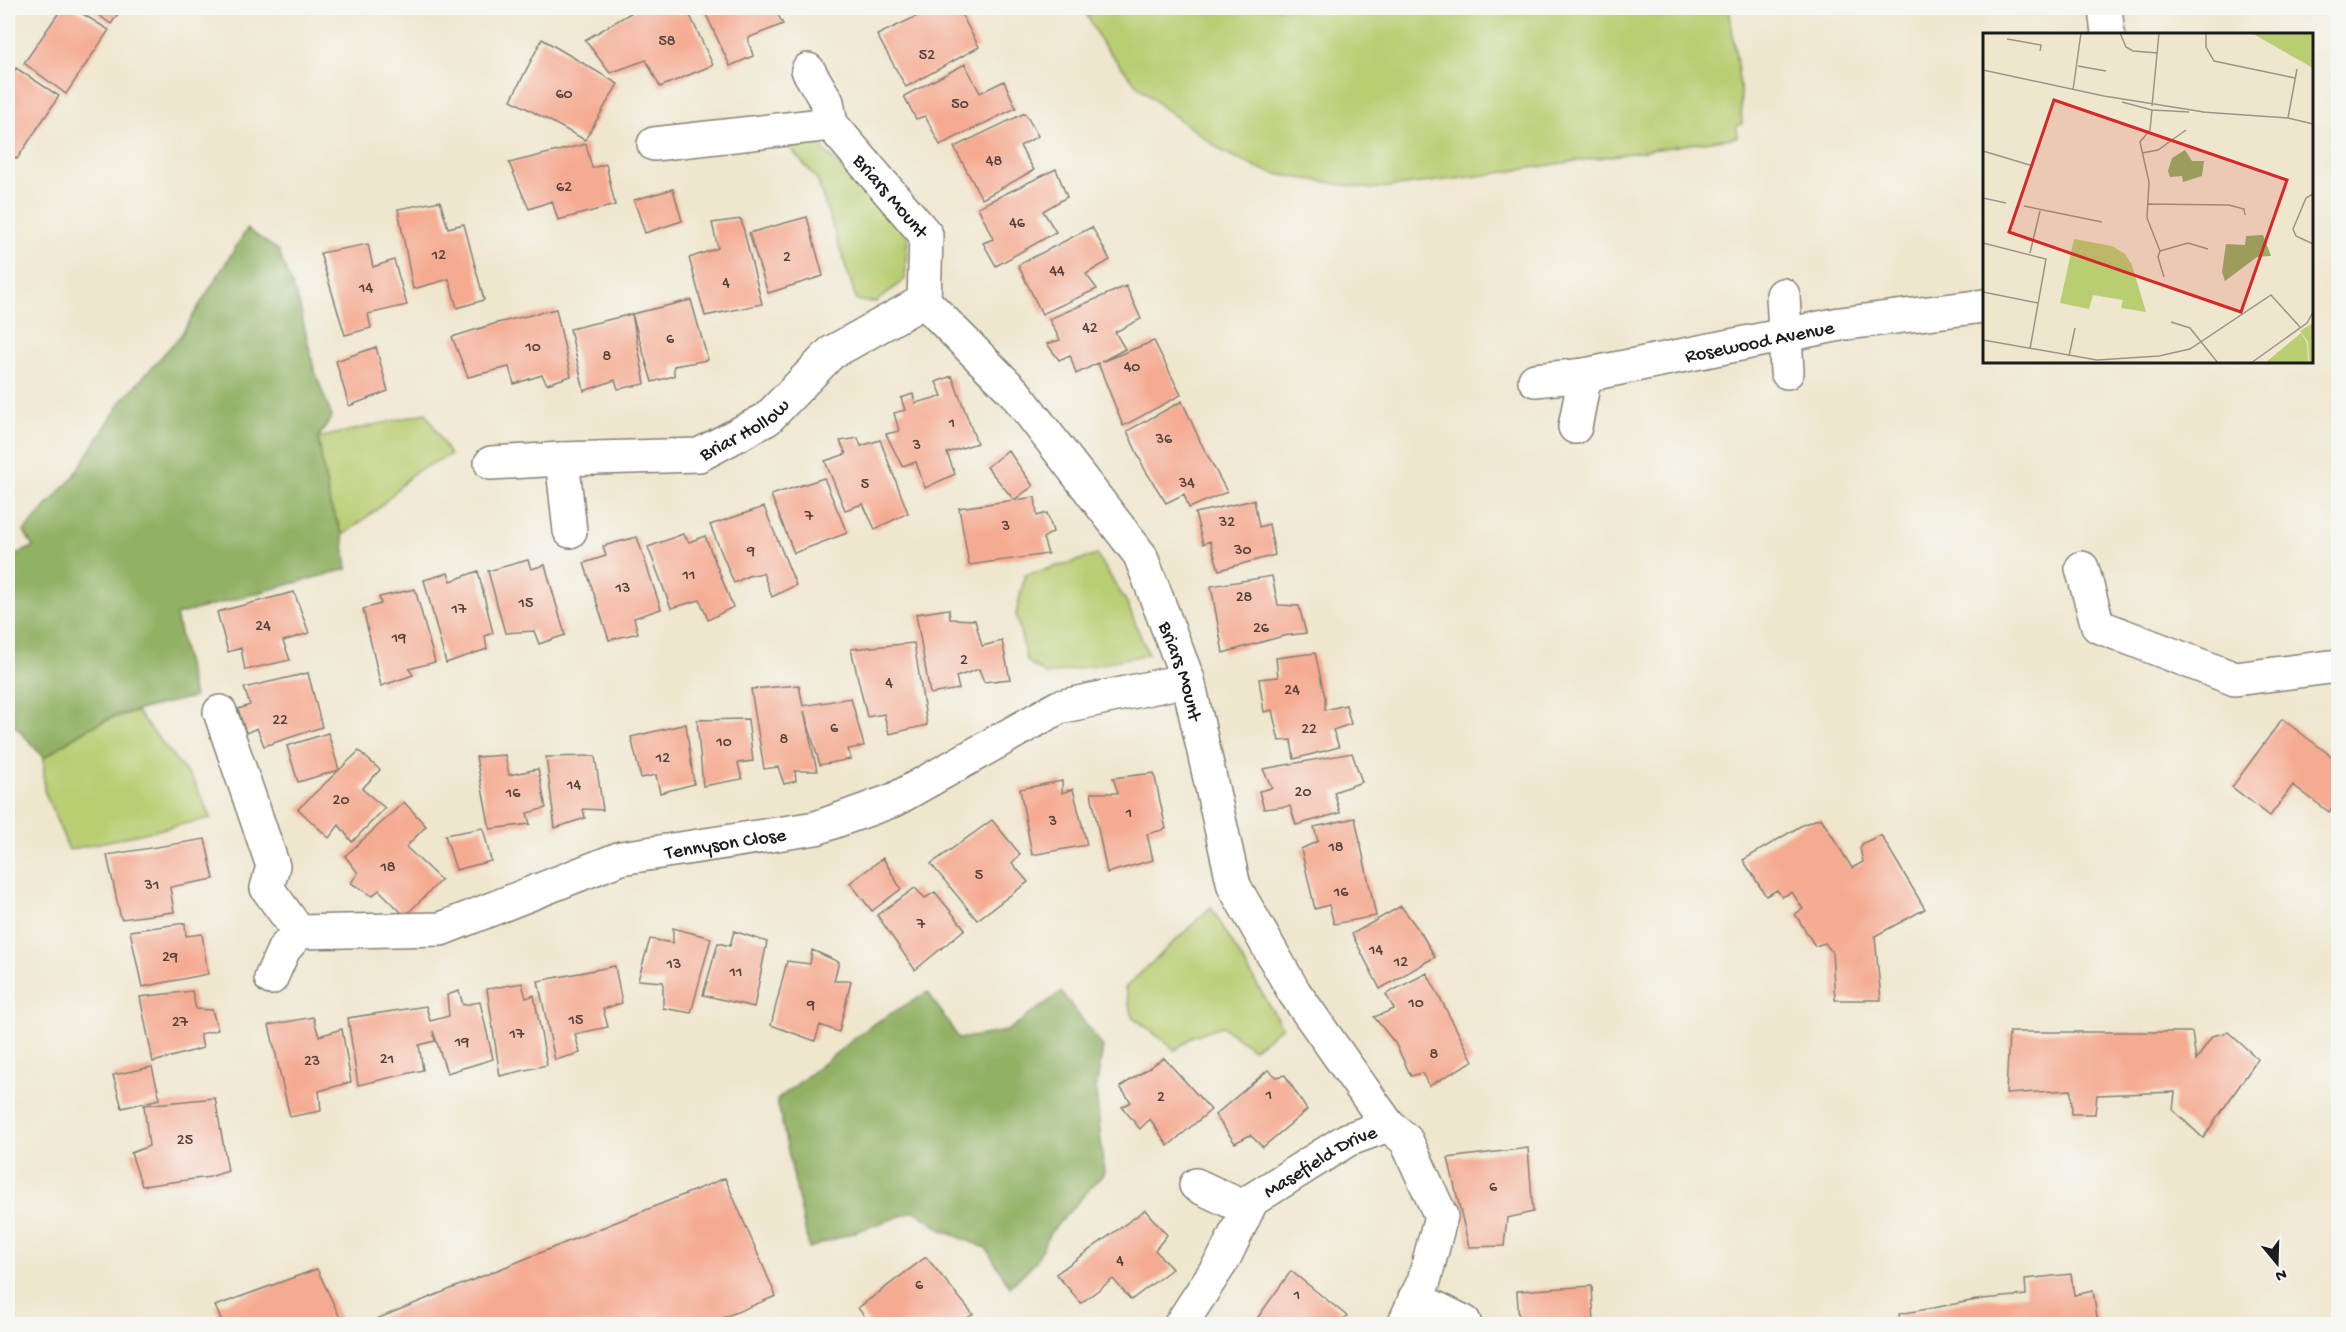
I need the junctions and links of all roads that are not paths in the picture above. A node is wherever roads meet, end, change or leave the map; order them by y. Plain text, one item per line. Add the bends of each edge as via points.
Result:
1 (2105, 8) edge
2 (2108, 33) edge
3 (808, 70) dead end
4 (831, 124) junction
5 (654, 144) dead end
6 (1783, 296) dead end
7 (924, 301) junction
8 (1983, 306) edge
9 (1784, 333) junction
10 (1787, 372) dead end
11 (1585, 375) junction
12 (1535, 380) dead end
13 (1575, 427) dead end
14 (562, 459) junction
15 (491, 463) dead end
16 (570, 531) dead end
17 (2082, 568) dead end
18 (2335, 666) edge
19 (1188, 680) junction
20 (220, 712) dead end
21 (299, 932) junction
22 (271, 978) dead end
23 (1388, 1125) junction
24 (1197, 1185) dead end
25 (1247, 1209) junction
26 (1410, 1311) edge
27 (1469, 1317) edge
28 (1181, 1324) edge

1 - 2 street
3 - 4 street, Briars Mount via 827,102
4 - 5 street
4 - 7 street, Briars Mount via 926,236
6 - 9 street
7 - 14 street, Briar Hollow via 831,353 767,419 699,455
7 - 19 street, Briars Mount via 1015,393 1140,555
8 - 9 street, Rosewood Avenue
9 - 10 street
9 - 11 street, Rosewood Avenue
11 - 12 street, Rosewood Avenue
11 - 13 street
14 - 15 street, Briar Hollow
14 - 16 street
17 - 18 street via 2098,626 2235,679
19 - 21 street, Tennyson Close via 1059,707 894,800 816,828 621,858 441,929
19 - 23 street, Briars Mount via 1234,886 1294,992
20 - 21 street via 273,866 267,888
21 - 22 street via 284,950
23 - 25 street, Masefield Drive via 1347,1140 1252,1200
23 - 26 street, Briars Mount via 1406,1140 1441,1216 1424,1281
24 - 25 street
25 - 28 street, Masefield Drive via 1224,1258
26 - 27 street

